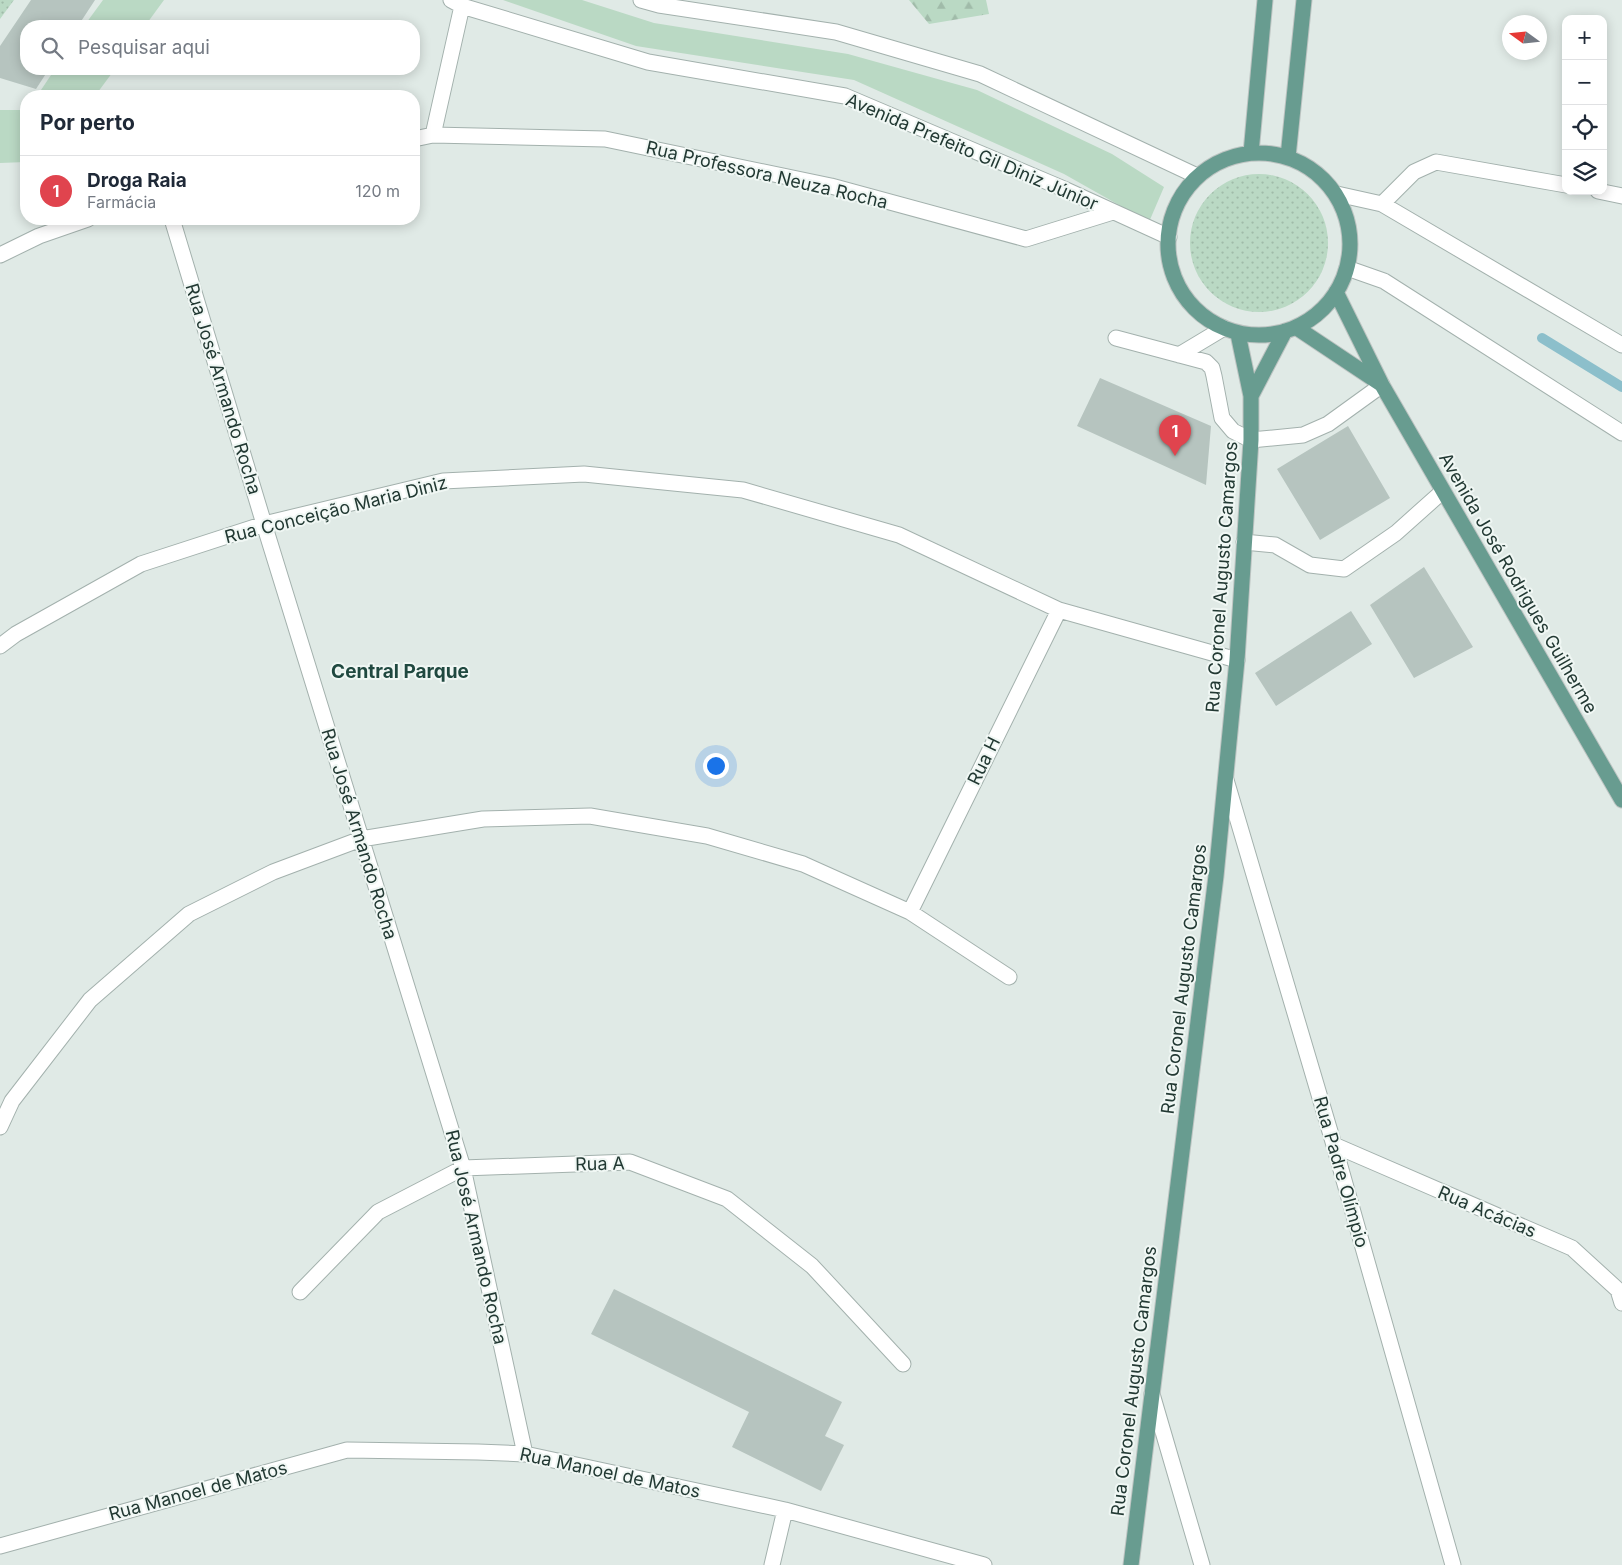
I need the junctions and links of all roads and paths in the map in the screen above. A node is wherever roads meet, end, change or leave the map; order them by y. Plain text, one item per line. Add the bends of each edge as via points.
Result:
1 (640, 0) edge
2 (1265, 0) edge
3 (1304, 0) edge
4 (456, 3) edge
5 (433, 135) junction
6 (420, 138) edge
7 (1251, 152) junction
8 (1288, 158) junction
9 (1197, 176) junction
10 (1562, 184) edge
11 (1607, 193) edge
12 (1337, 194) junction
13 (1622, 196) edge
14 (1382, 204) junction
15 (1113, 212) junction
16 (71, 225) edge
17 (174, 225) edge
18 (1169, 237) junction
19 (0, 255) edge
20 (1347, 268) junction
21 (1336, 292) junction
22 (1291, 330) junction
23 (1231, 331) junction
24 (1116, 338) dead end
25 (1622, 345) edge
26 (1179, 355) junction
27 (1382, 385) junction
28 (1251, 396) junction
29 (1622, 433) edge
30 (1251, 440) junction
31 (1444, 491) junction
32 (264, 524) junction
33 (1244, 542) junction
34 (1058, 610) junction
35 (0, 646) edge
36 (1237, 660) junction
37 (1226, 780) junction
38 (1621, 797) edge
39 (361, 839) junction
40 (910, 912) junction
41 (1009, 977) dead end
42 (0, 1127) edge
43 (1334, 1145) junction
44 (463, 1168) junction
45 (300, 1292) dead end
46 (1622, 1303) edge
47 (903, 1364) dead end
48 (1152, 1392) junction
49 (525, 1454) junction
50 (786, 1510) junction
51 (0, 1546) edge
52 (772, 1565) edge
53 (984, 1565) edge
54 (1131, 1565) edge
55 (1202, 1565) edge
56 (1453, 1565) edge

1 - 9 street via 836,32 980,74
2 - 7 main road
3 - 8 main road
4 - 5 street
4 - 15 street, Avenida Prefeito Gil Diniz Júnior via 648,62 845,96
5 - 6 street, Rua Professora Neuza Rocha
5 - 15 street, Rua Professora Neuza Rocha via 605,139 831,186 1026,239
7 - 8 main road
7 - 9 main road via 1220,161
8 - 12 main road via 1305,164
9 - 18 main road via 1178,201
10 - 14 street via 1436,162 1414,172
11 - 13 street
12 - 14 street
12 - 20 main road via 1350,237
14 - 25 street
15 - 18 street, Avenida Prefeito Gil Diniz Júnior
16 - 19 street
17 - 32 street, Rua José Armando Rocha
18 - 23 main road via 1169,259 1179,288 1198,312
20 - 21 main road
20 - 29 street via 1384,281
21 - 22 main road via 1312,318
21 - 27 main road, Avenida José Rodrigues Guilherme
22 - 23 main road via 1261,336
22 - 27 main road, Avenida José Rodrigues Guilherme
22 - 28 main road, Rua Coronel Augusto Camargos
23 - 26 street
23 - 28 main road, Rua Coronel Augusto Camargos
24 - 26 street
26 - 30 street via 1206,362 1212,368 1222,418 1233,431
27 - 30 street via 1328,424 1303,435
27 - 31 main road, Avenida José Rodrigues Guilherme
28 - 30 main road, Rua Coronel Augusto Camargos
30 - 33 main road, Rua Coronel Augusto Camargos
31 - 33 street via 1396,533 1344,569 1310,565 1275,545
31 - 38 main road, Avenida José Rodrigues Guilherme
32 - 34 street, Rua Conceição Maria Diniz via 443,481 584,474 742,490 899,534
32 - 35 street, Rua Conceição Maria Diniz via 141,564
32 - 39 street, Rua José Armando Rocha
33 - 36 main road, Rua Coronel Augusto Camargos
34 - 36 street, Rua Conceição Maria Diniz
34 - 40 street, Rua H
36 - 37 main road, Rua Coronel Augusto Camargos
37 - 43 street, Rua Padre Olímpio
37 - 48 main road, Rua Coronel Augusto Camargos
39 - 40 street via 483,820 590,816 707,836 803,864
39 - 42 street via 273,872 189,914 90,1000 12,1101
39 - 44 street, Rua José Armando Rocha
40 - 41 street
43 - 46 street, Rua Acácias via 1572,1248 1618,1290
43 - 56 street, Rua Padre Olímpio
44 - 45 street, Rua A via 378,1212
44 - 47 street, Rua A via 630,1162 726,1199 812,1266
44 - 49 street, Rua José Armando Rocha
48 - 54 main road, Rua Coronel Augusto Camargos
48 - 55 street
49 - 50 street, Rua Manoel de Matos
49 - 51 street, Rua Manoel de Matos via 347,1450
50 - 52 street
50 - 53 street, Rua Manoel de Matos

